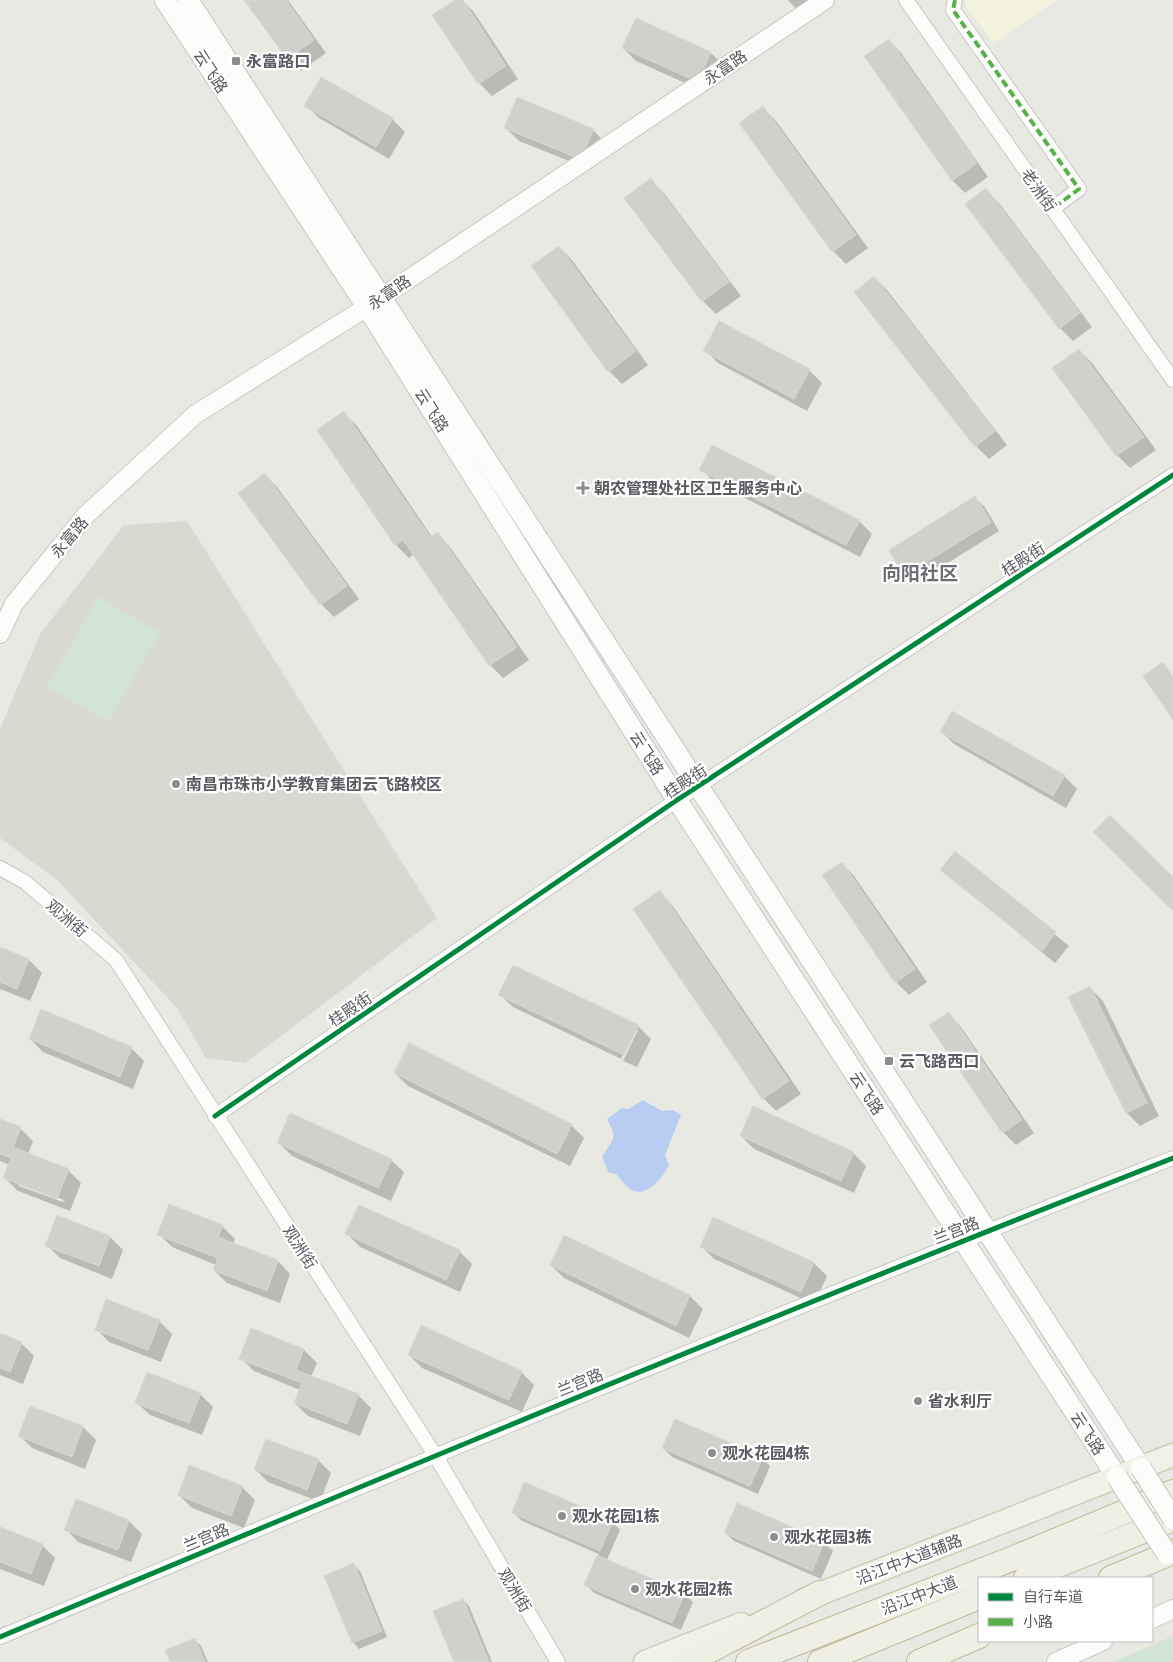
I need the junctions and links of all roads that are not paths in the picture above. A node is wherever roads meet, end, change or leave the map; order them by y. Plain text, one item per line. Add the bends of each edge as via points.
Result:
1 (165, 0) edge
2 (188, 0) edge
3 (825, 0) edge
4 (906, 0) edge
5 (955, 0) edge
6 (1052, 209) junction
7 (373, 302) junction
8 (1173, 380) edge
9 (1173, 475) edge
10 (0, 634) edge
11 (698, 787) junction
12 (677, 800) junction
13 (0, 868) edge
14 (215, 1116) junction
15 (1173, 1158) edge
16 (989, 1230) junction
17 (963, 1240) junction
18 (434, 1455) junction
19 (1173, 1455) edge
20 (1141, 1468) junction
21 (1117, 1477) junction
22 (1173, 1492) edge
23 (1173, 1519) edge
24 (1171, 1554) edge
25 (1028, 1577) edge
26 (1114, 1577) edge
27 (820, 1593) junction
28 (978, 1597) edge
29 (1173, 1609) edge
30 (1153, 1619) edge
31 (978, 1636) edge
32 (0, 1637) edge
33 (1101, 1642) edge
34 (558, 1662) edge
35 (645, 1662) edge
36 (688, 1662) edge
37 (748, 1662) edge
38 (820, 1662) edge
39 (919, 1662) edge
40 (1056, 1662) edge

1 - 7 main road, 云飞路
2 - 7 main road, 云飞路
3 - 7 street, 永富路
4 - 6 street, 老洲街
5 - 6 street via 953,10 1079,189
6 - 8 street, 老洲街
7 - 10 street, 永富路 via 196,414 86,515 14,604
7 - 11 main road, 云飞路
7 - 12 main road, 云飞路
9 - 11 street, 桂殿街
11 - 12 street, 桂殿街
11 - 16 main road, 云飞路
12 - 14 street, 桂殿街
12 - 17 main road, 云飞路
13 - 14 street, 观洲街 via 24,882 116,960
14 - 18 street, 观洲街
15 - 16 street, 兰宫路
16 - 17 street, 兰宫路
16 - 20 main road, 云飞路
17 - 18 street, 兰宫路
17 - 21 main road, 云飞路
18 - 32 street, 兰宫路
18 - 34 street, 观洲街
19 - 20 main road, 沿江中大道辅路
20 - 21 main road, 沿江中大道辅路
20 - 23 main road, 云飞路, bridge
21 - 24 main road, 云飞路, bridge
21 - 27 main road, 沿江中大道辅路
22 - 37 highway, 沿江中大道
23 - 25 highway
24 - 26 highway
27 - 35 main road, 沿江中大道辅路
27 - 36 highway
28 - 38 highway, 沿江中大道
29 - 30 street
31 - 39 highway
33 - 40 street

